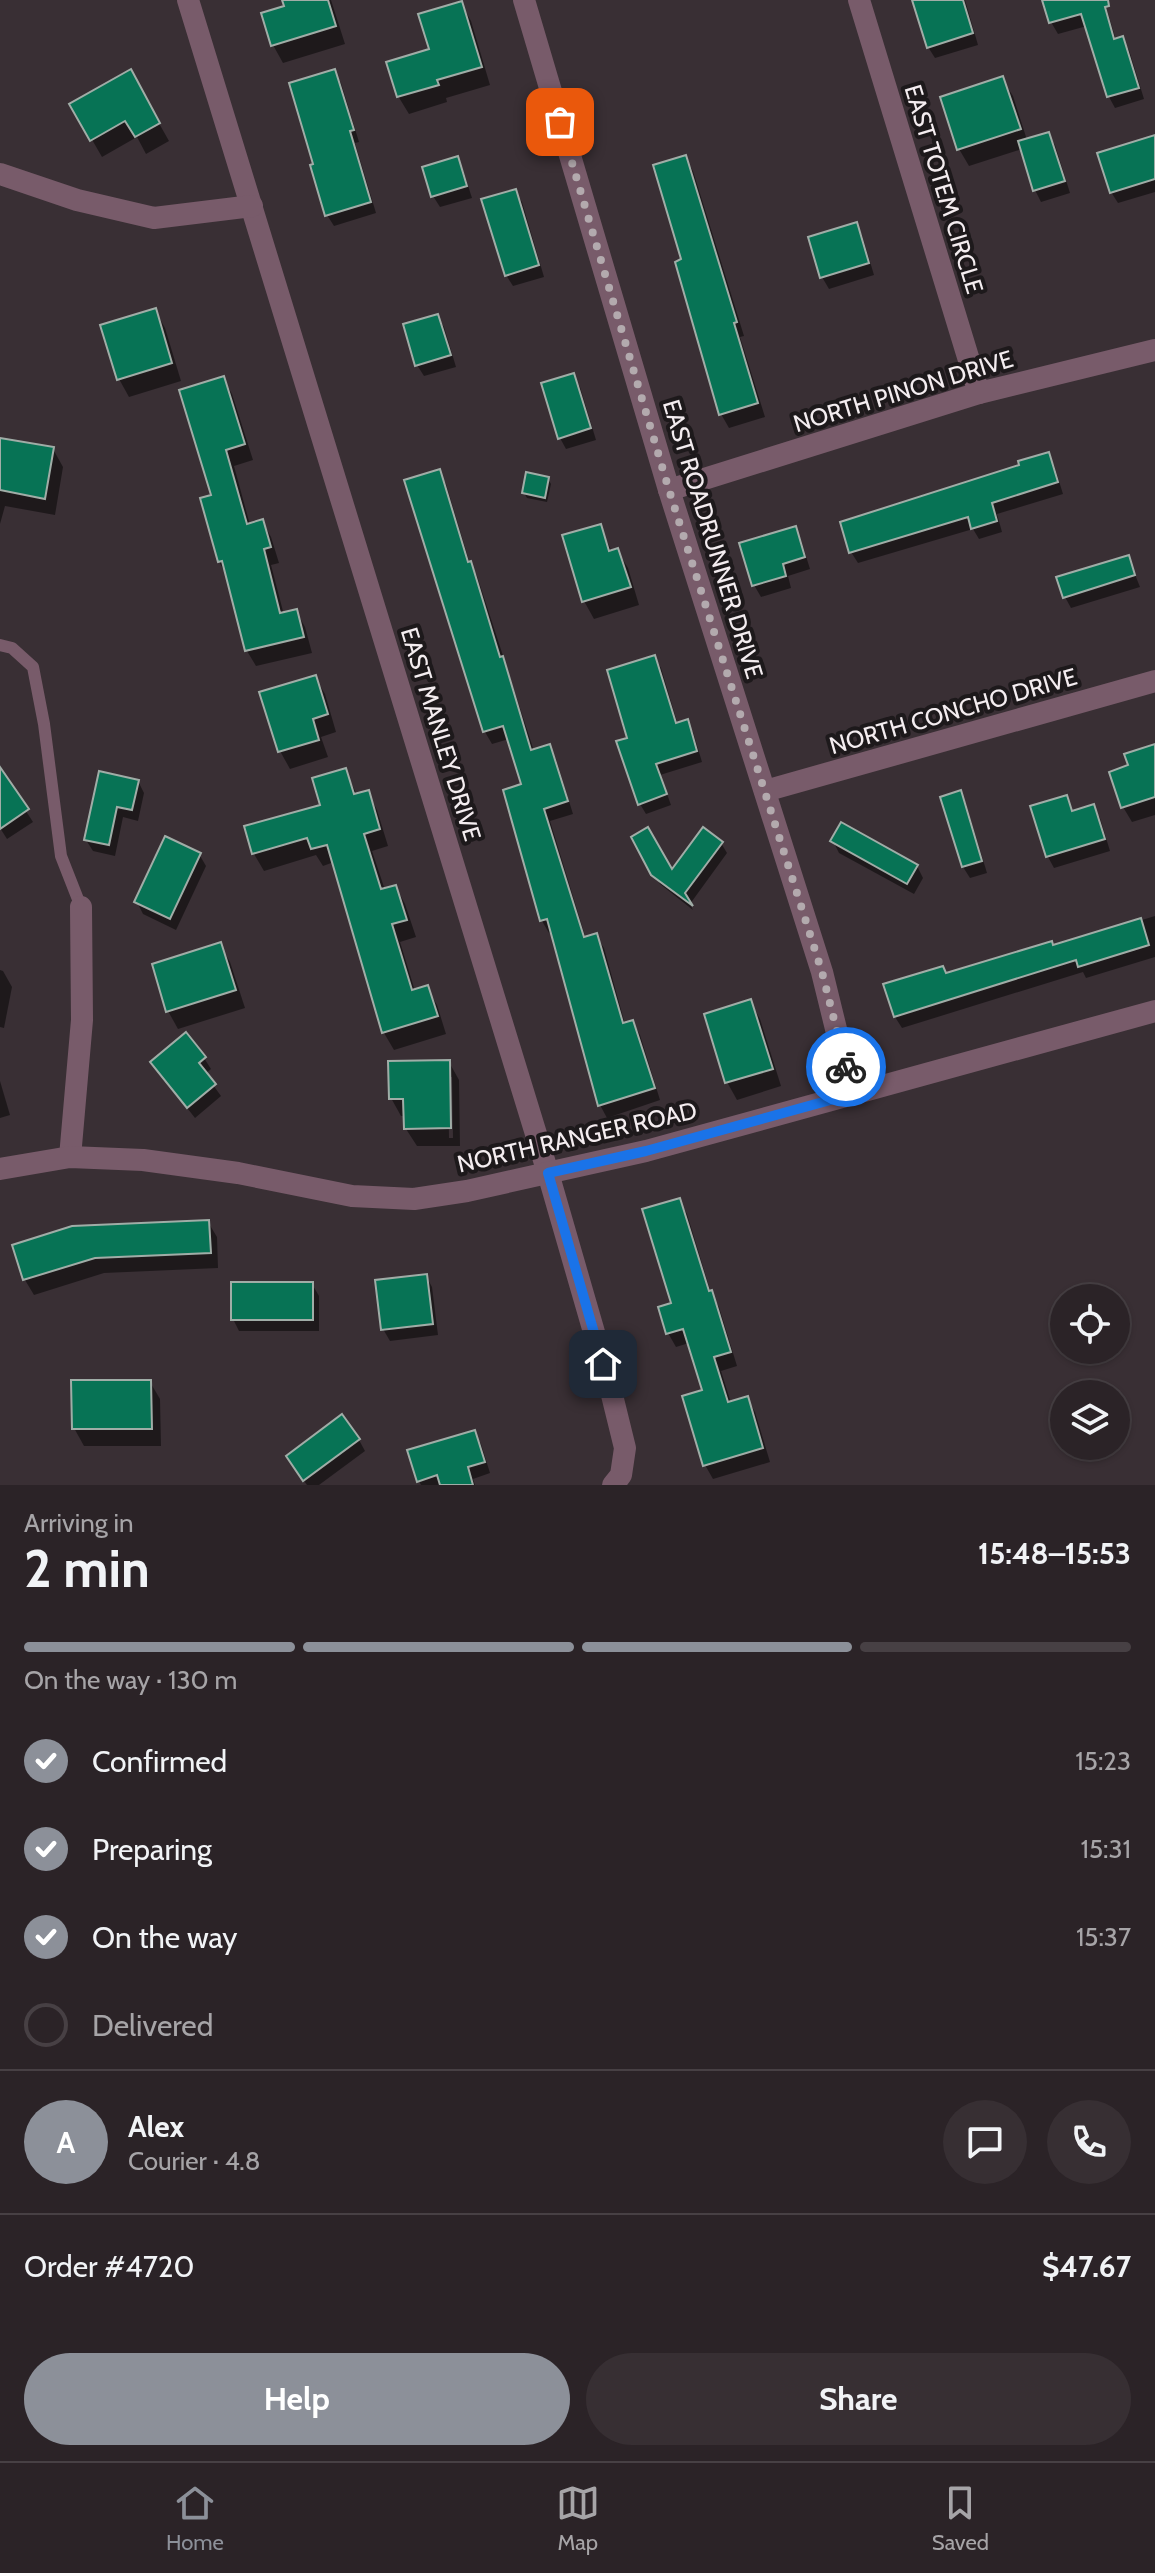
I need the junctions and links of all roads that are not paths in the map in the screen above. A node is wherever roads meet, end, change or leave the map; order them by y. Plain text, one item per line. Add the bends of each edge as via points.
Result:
1 (188, 0) edge
2 (524, 0) edge
3 (859, 0) edge
4 (0, 174) edge
5 (252, 206) junction
6 (1155, 350) edge
7 (979, 393) junction
8 (669, 490) junction
9 (0, 645) edge
10 (1155, 681) edge
11 (765, 791) junction
12 (81, 907) joint
13 (1155, 1011) edge
14 (852, 1094) junction
15 (70, 1157) junction
16 (0, 1169) edge
17 (548, 1173) junction
18 (613, 1485) edge

1 - 5 street, EAST MANLEY DRIVE
2 - 8 street, EAST ROADRUNNER DRIVE
3 - 7 street, EAST TOTEM CIRCLE
4 - 5 street via 154,218
5 - 17 street, EAST MANLEY DRIVE
6 - 7 street, NORTH PINON DRIVE
7 - 8 street, NORTH PINON DRIVE
8 - 11 street, EAST ROADRUNNER DRIVE
9 - 12 lane via 12,648 33,667 61,856
10 - 11 street, NORTH CONCHO DRIVE
11 - 14 street, EAST ROADRUNNER DRIVE via 822,972
12 - 15 street via 82,1020
13 - 14 street, NORTH RANGER ROAD
14 - 17 street, NORTH RANGER ROAD
15 - 16 street, NORTH RANGER ROAD
15 - 17 street, NORTH RANGER ROAD via 143,1160 352,1196 414,1199
17 - 18 street, EAST MANLEY DRIVE via 625,1448 621,1475

